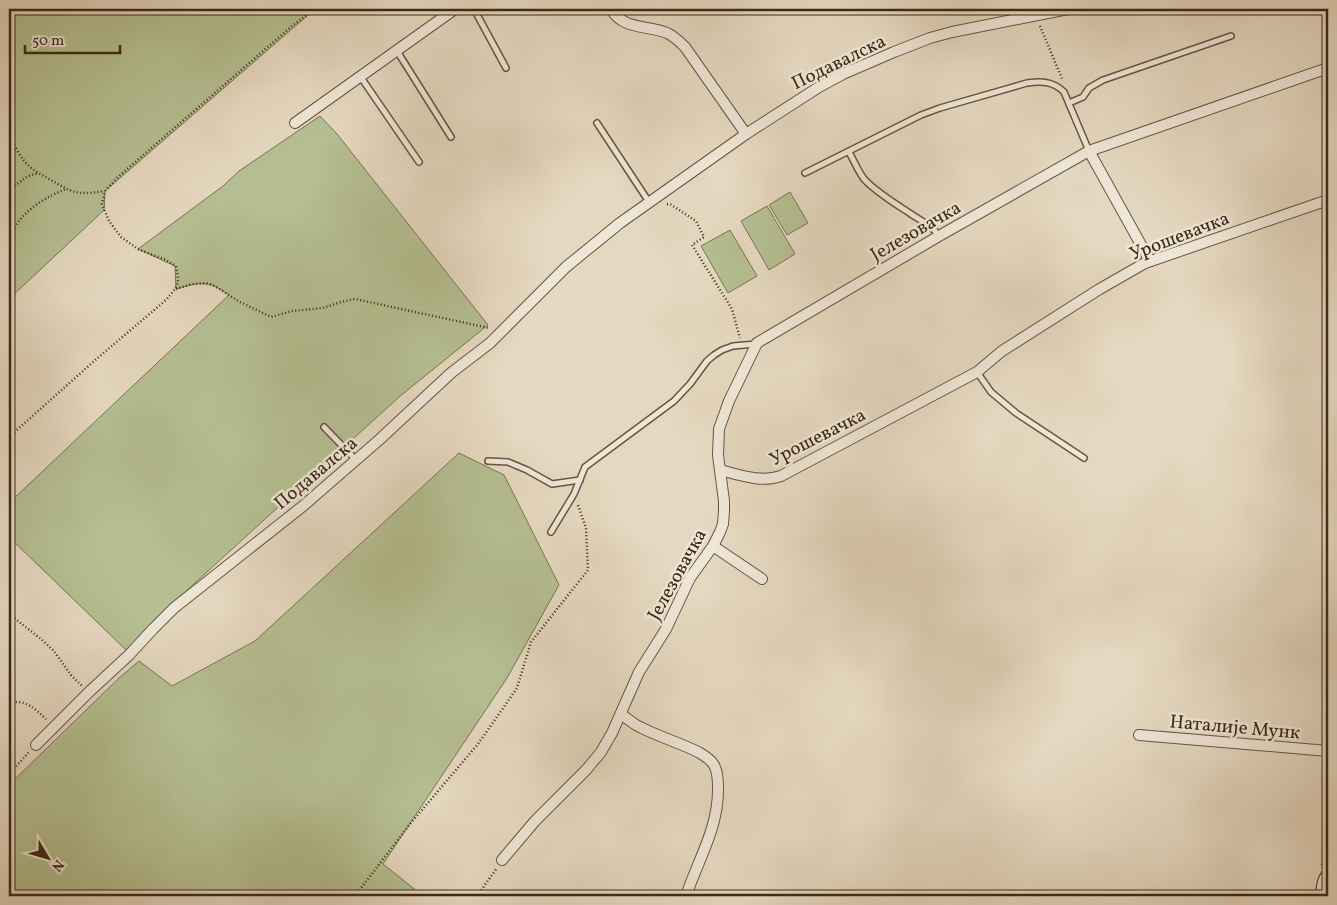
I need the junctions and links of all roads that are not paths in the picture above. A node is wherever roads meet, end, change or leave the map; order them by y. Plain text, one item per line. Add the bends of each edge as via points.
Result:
1 (455, 9) edge
2 (474, 9) edge
3 (611, 9) edge
4 (1068, 9) edge
5 (1326, 9) edge
6 (1328, 16) edge
7 (1231, 36) dead end
8 (396, 50) junction
9 (506, 68) dead end
10 (1328, 68) edge
11 (360, 76) junction
12 (1069, 103) junction
13 (295, 123) dead end
14 (596, 123) dead end
15 (746, 134) junction
16 (451, 137) dead end
17 (1089, 151) junction
18 (849, 152) junction
19 (419, 162) dead end
20 (806, 173) dead end
21 (1328, 200) edge
22 (649, 202) junction
23 (939, 236) junction
24 (1150, 261) junction
25 (757, 344) junction
26 (977, 372) junction
27 (324, 427) dead end
28 (1084, 458) dead end
29 (356, 460) junction
30 (488, 461) dead end
31 (720, 470) junction
32 (580, 480) junction
33 (552, 532) dead end
34 (713, 546) junction
35 (762, 579) dead end
36 (621, 714) junction
37 (1139, 735) dead end
38 (36, 745) road end
39 (1328, 751) edge
40 (502, 860) road end
41 (1326, 880) edge
42 (686, 896) edge
43 (1314, 896) edge

1 - 8 street
2 - 9 lane
3 - 15 street via 622,22 676,38
4 - 15 street, Подавалска via 930,38 843,74
5 - 6 lane
7 - 12 lane via 1103,80
8 - 11 street
8 - 16 lane
10 - 17 street, Јелезовачка
11 - 13 street
11 - 19 lane
12 - 17 lane
12 - 18 lane via 1064,92 1053,84 1027,82 921,115
14 - 22 lane
15 - 22 street, Подавалска
17 - 23 street, Јелезовачка
17 - 24 street
18 - 20 lane
18 - 23 lane via 867,182 928,224
21 - 24 street, Урошевачка
22 - 29 street, Подавалска via 566,267 503,331 451,373
23 - 25 street, Јелезовачка
24 - 26 street, Урошевачка via 1002,351
25 - 31 street, Јелезовачка via 721,420 717,447
25 - 32 lane via 742,344 714,355 674,401 585,467
26 - 28 lane via 991,392 1016,413
26 - 31 street, Урошевачка via 781,476 759,479
27 - 29 lane
29 - 38 street, Подавалска via 174,608
30 - 32 lane via 508,462 552,484
31 - 34 street, Јелезовачка via 723,524
32 - 33 lane
34 - 35 street
34 - 36 street, Јелезовачка via 690,578 666,628 632,685
36 - 40 street, Јелезовачка via 594,761
36 - 42 street via 643,729 702,754 716,767 719,798 716,819
37 - 39 street, Наталије Мунк
41 - 43 main road

